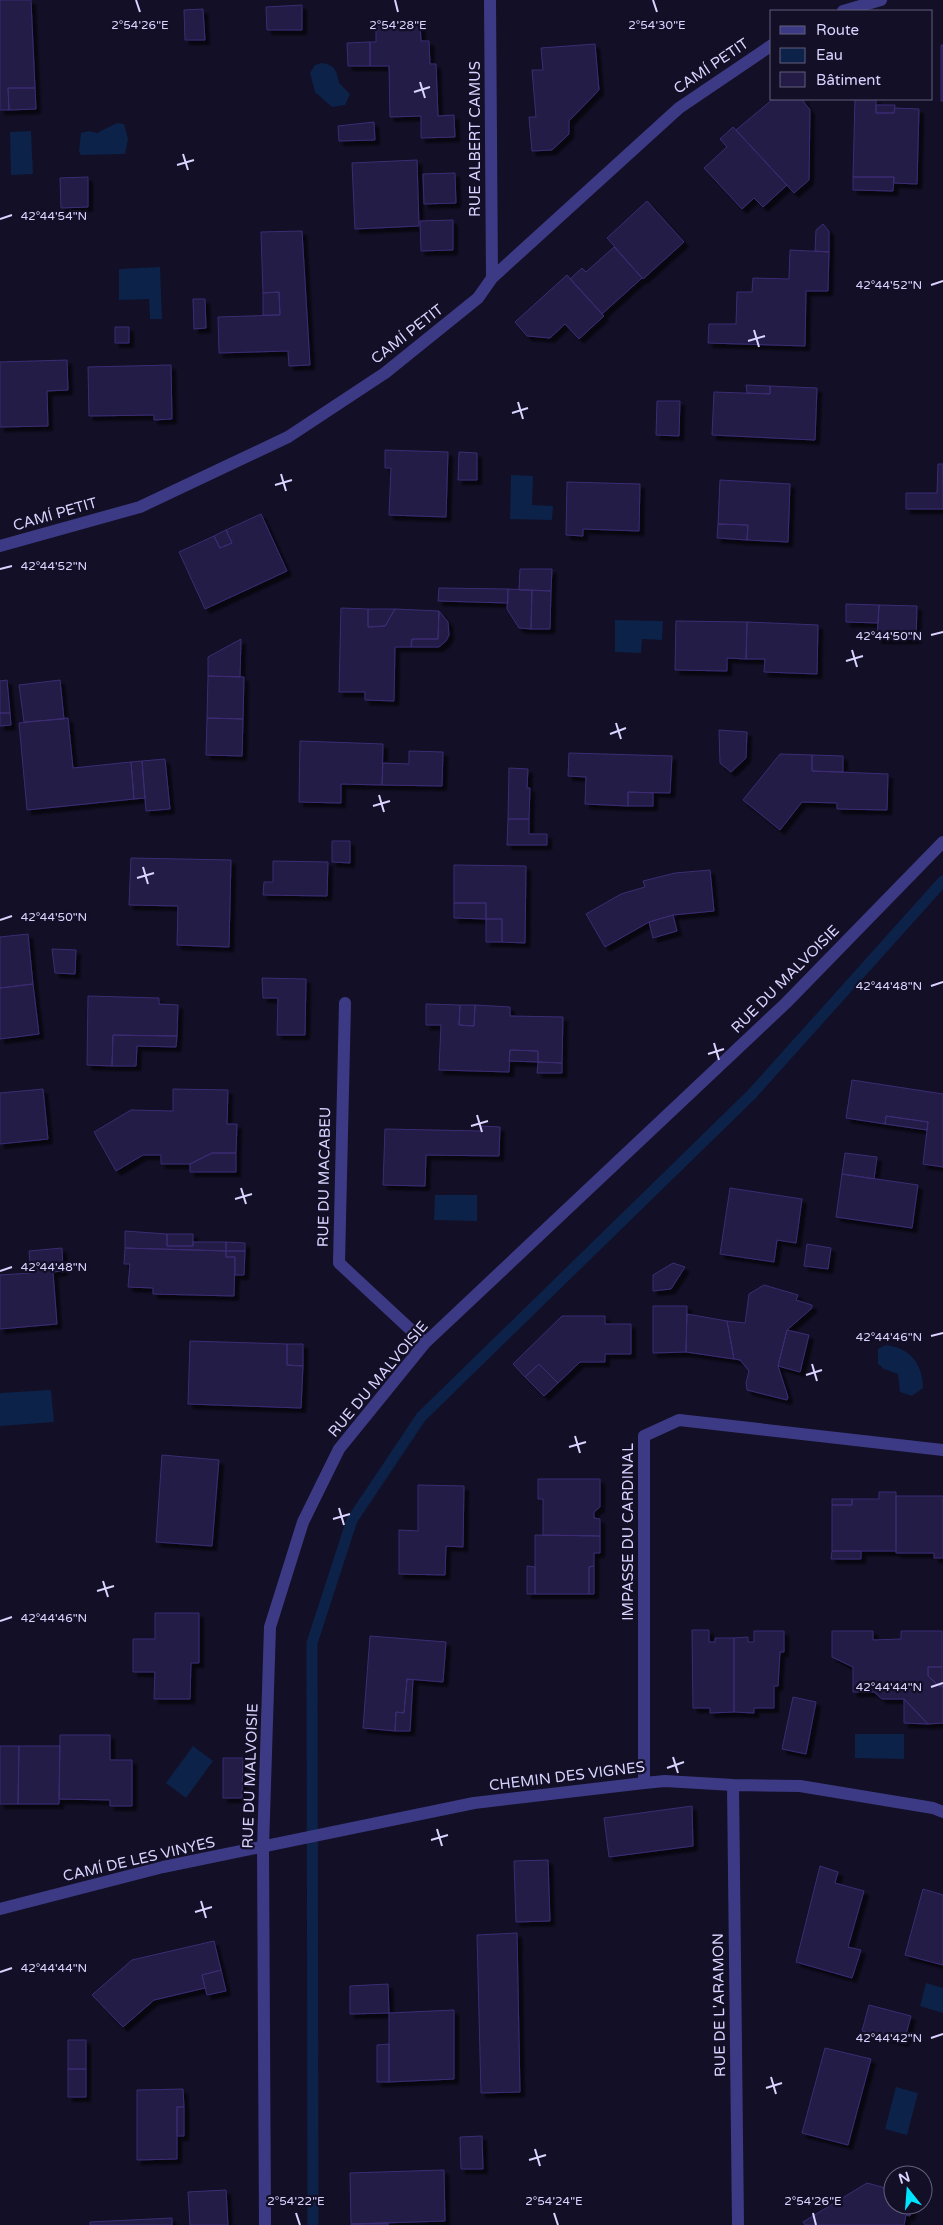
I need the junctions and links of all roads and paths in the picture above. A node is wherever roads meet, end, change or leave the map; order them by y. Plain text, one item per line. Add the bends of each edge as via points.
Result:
1 (490, 0) edge
2 (881, 0) edge
3 (846, 10) edge
4 (770, 46) edge
5 (492, 278) junction
6 (0, 546) edge
7 (943, 842) edge
8 (345, 1003) dead end
9 (426, 1343) junction
10 (943, 1450) edge
11 (644, 1783) junction
12 (733, 1785) junction
13 (943, 1812) edge
14 (286, 1842) joint
15 (263, 1847) junction
16 (0, 1909) edge
17 (265, 2225) edge
18 (738, 2225) edge

1 - 5 street, RUE ALBERT CAMUS
2 - 3 street
4 - 5 street, CAMÍ PETIT via 679,108
5 - 6 street, CAMÍ PETIT via 478,298 385,373 288,436 140,507
7 - 9 street, RUE DU MALVOISIE via 786,1003
8 - 9 street, RUE DU MACABEU via 338,1263
9 - 15 street, RUE DU MALVOISIE via 339,1449 303,1522 270,1627
10 - 11 street, IMPASSE DU CARDINAL via 679,1420 644,1436
11 - 12 street, CHEMIN DES VIGNES
11 - 14 street, CHEMIN DES VIGNES via 474,1803
12 - 13 street, CHEMIN DES VIGNES via 800,1786
12 - 18 street, RUE DE L'ARAMON
14 - 15 street, CAMÍ DE LES VINYES
15 - 16 street, CAMÍ DE LES VINYES via 163,1867
15 - 17 street, RUE DU MALVOISIE

